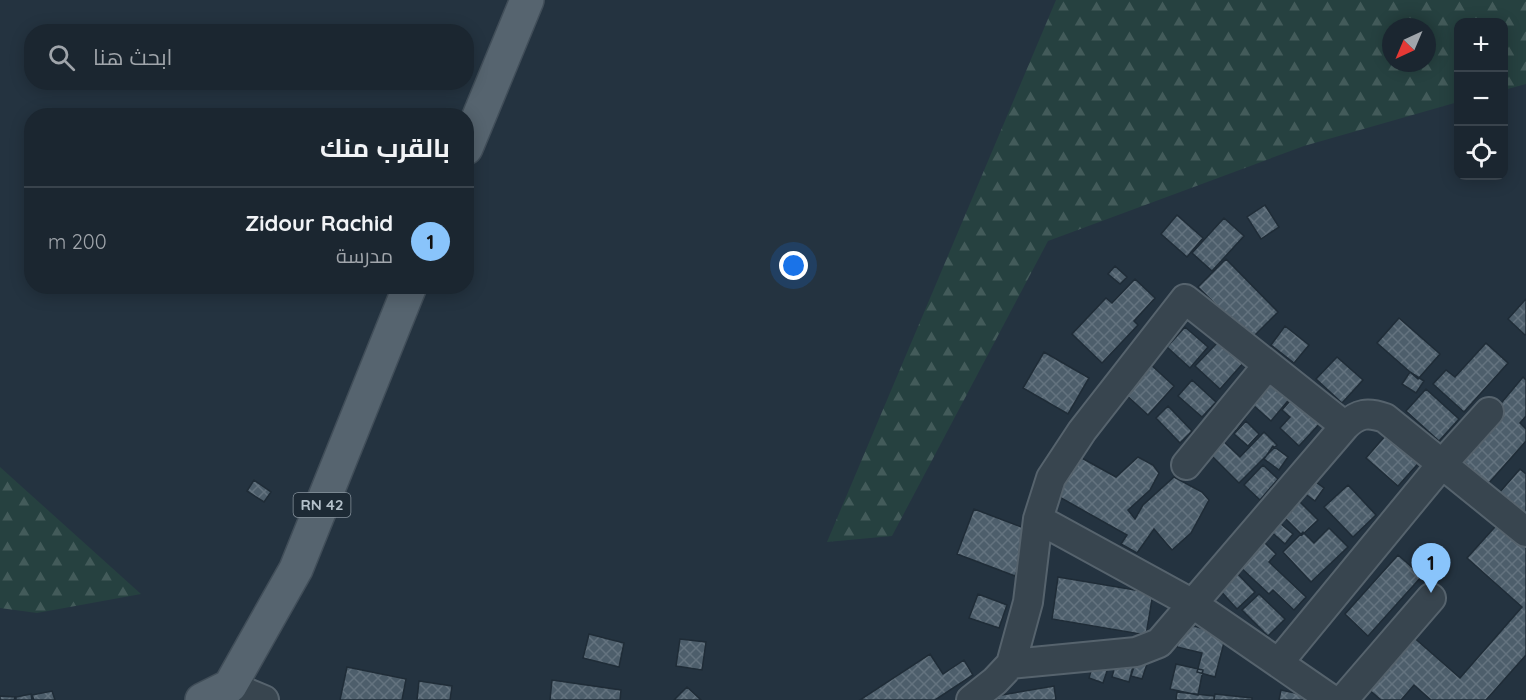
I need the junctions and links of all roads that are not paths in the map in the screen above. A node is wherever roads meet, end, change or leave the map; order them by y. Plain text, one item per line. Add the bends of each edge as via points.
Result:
1 (527, 0) edge
2 (474, 129) edge
3 (407, 294) edge
4 (1268, 365) junction
5 (1489, 412) dead end
6 (1345, 426) junction
7 (1442, 464) junction
8 (1186, 465) dead end
9 (1038, 519) junction
10 (1526, 532) edge
11 (1431, 598) dead end
12 (1193, 604) junction
13 (1279, 662) junction
14 (1011, 664) junction
15 (216, 693) edge
16 (264, 700) edge
17 (971, 700) edge
18 (1332, 700) edge
19 (1343, 700) edge

1 - 2 main road
3 - 15 main road, RN 42 via 296,569
4 - 6 street
4 - 8 street
4 - 9 street via 1185,299 1082,431 1051,478
5 - 7 street
6 - 7 street via 1369,412 1385,418
6 - 12 street
7 - 10 street
7 - 13 street
9 - 12 street
9 - 14 street via 1028,602
11 - 19 street
12 - 13 street
12 - 14 street via 1159,643 1136,652
13 - 18 street
14 - 17 street
15 - 16 street

